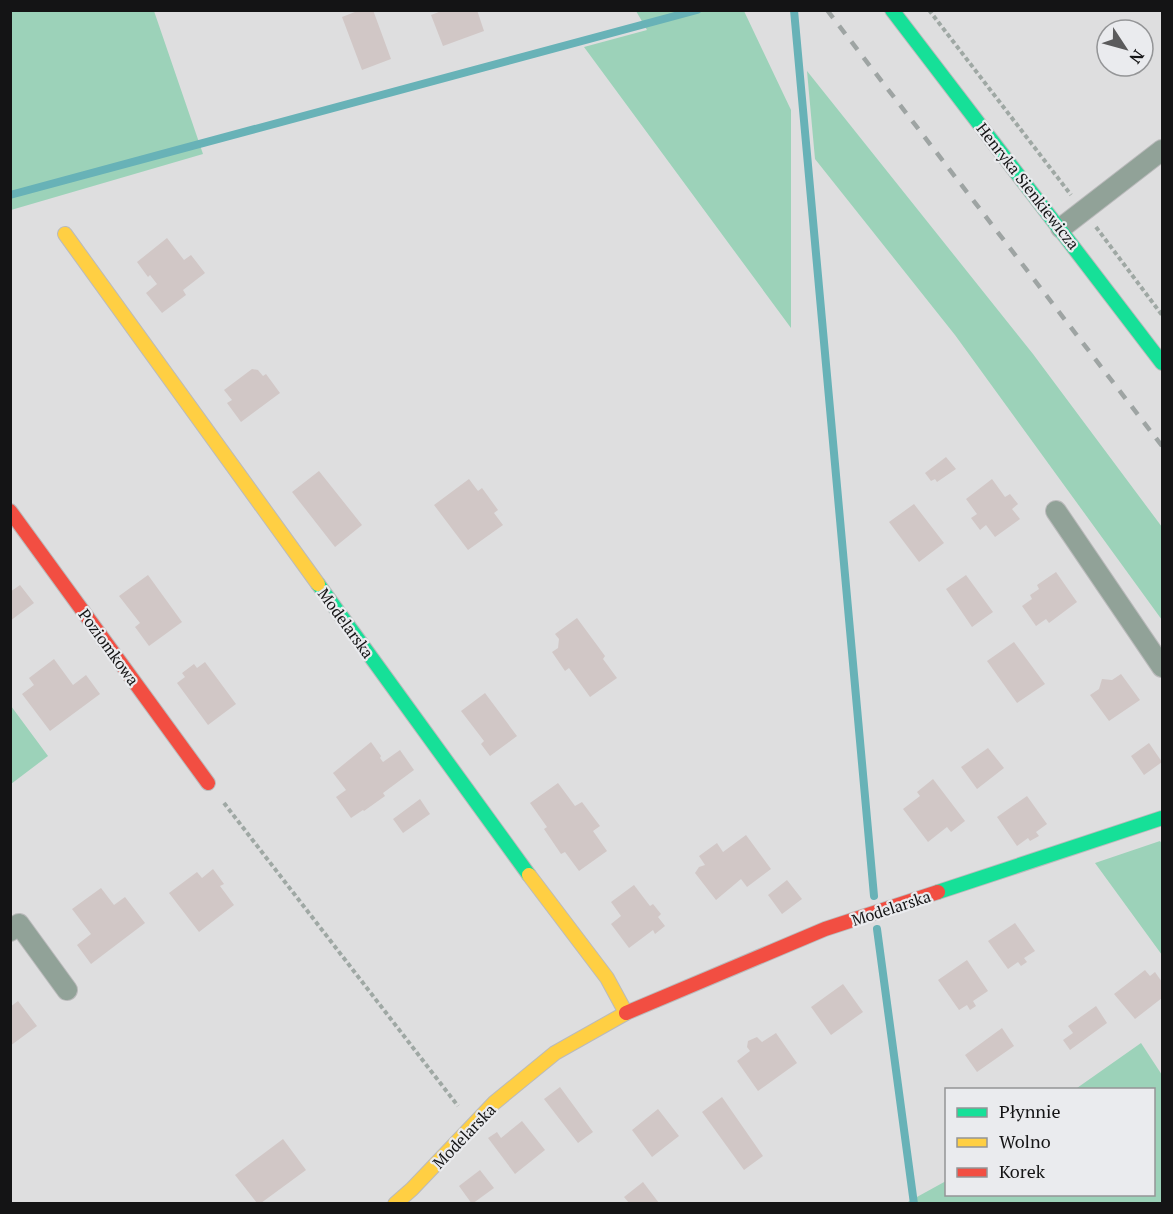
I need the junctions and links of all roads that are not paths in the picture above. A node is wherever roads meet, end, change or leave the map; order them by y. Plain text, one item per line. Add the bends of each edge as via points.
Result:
1 (892, 10) edge
2 (1162, 150) edge
3 (1061, 228) junction
4 (65, 234) dead end
5 (1162, 363) edge
6 (10, 511) edge
7 (1056, 511) dead end
8 (1162, 667) edge
9 (208, 783) road end
10 (1162, 818) edge
11 (10, 931) edge
12 (67, 990) dead end
13 (626, 1013) junction
14 (395, 1203) edge

1 - 3 street, Henryka Sienkiewicza
2 - 3 street
3 - 5 street, Henryka Sienkiewicza
4 - 13 street, Modelarska via 607,978
6 - 9 street, Poziomkowa
7 - 8 street
10 - 13 street, Modelarska via 825,929
11 - 12 street via 19,924
13 - 14 street, Modelarska via 555,1053 495,1103

